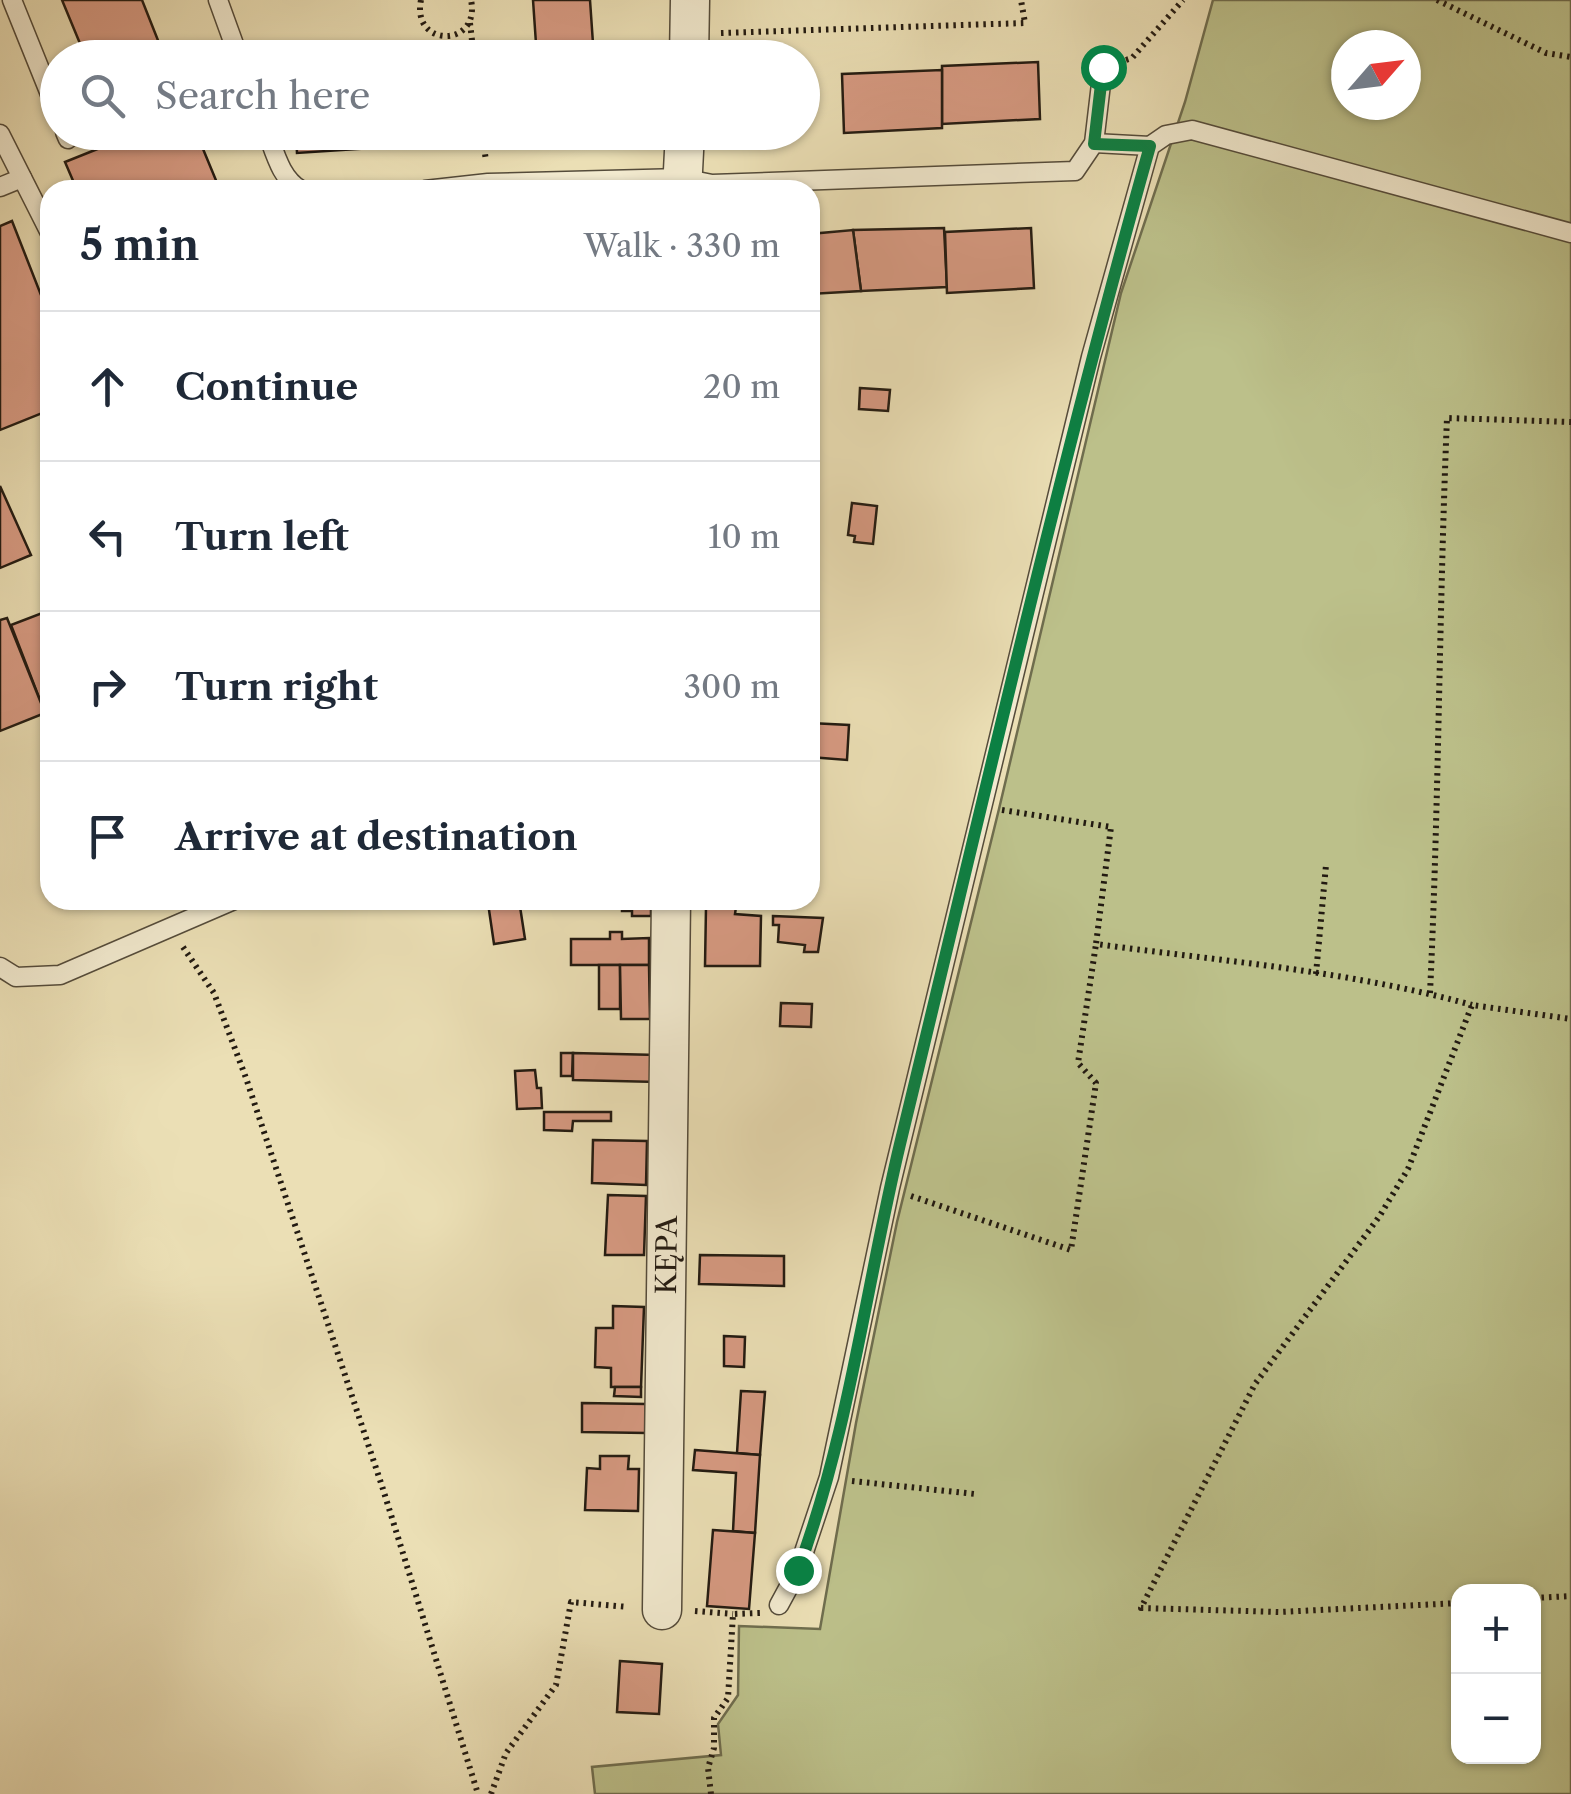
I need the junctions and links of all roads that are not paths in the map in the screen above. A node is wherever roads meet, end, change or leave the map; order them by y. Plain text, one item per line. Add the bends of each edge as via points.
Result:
1 (12, 0) edge
2 (218, 0) edge
3 (232, 40) edge
4 (1103, 67) road end
5 (40, 69) edge
6 (0, 134) edge
7 (1094, 144) junction
8 (1150, 146) junction
9 (274, 150) edge
10 (684, 150) edge
11 (22, 178) junction
12 (289, 180) edge
13 (682, 180) edge
14 (820, 180) edge
15 (0, 187) edge
16 (40, 213) edge
17 (1571, 234) edge
18 (212, 910) edge
19 (671, 910) edge
20 (0, 967) edge
21 (779, 1605) road end
22 (662, 1610) road end

1 - 5 lane
2 - 3 lane
4 - 7 lane
6 - 11 lane
7 - 8 lane
7 - 14 lane via 1075,171
8 - 17 lane via 1166,134 1192,130
8 - 21 lane via 1091,357 982,806 829,1477
9 - 12 lane
10 - 13 street
11 - 15 lane
11 - 16 lane
18 - 20 lane via 60,975 16,977
19 - 22 street, KĘPA

